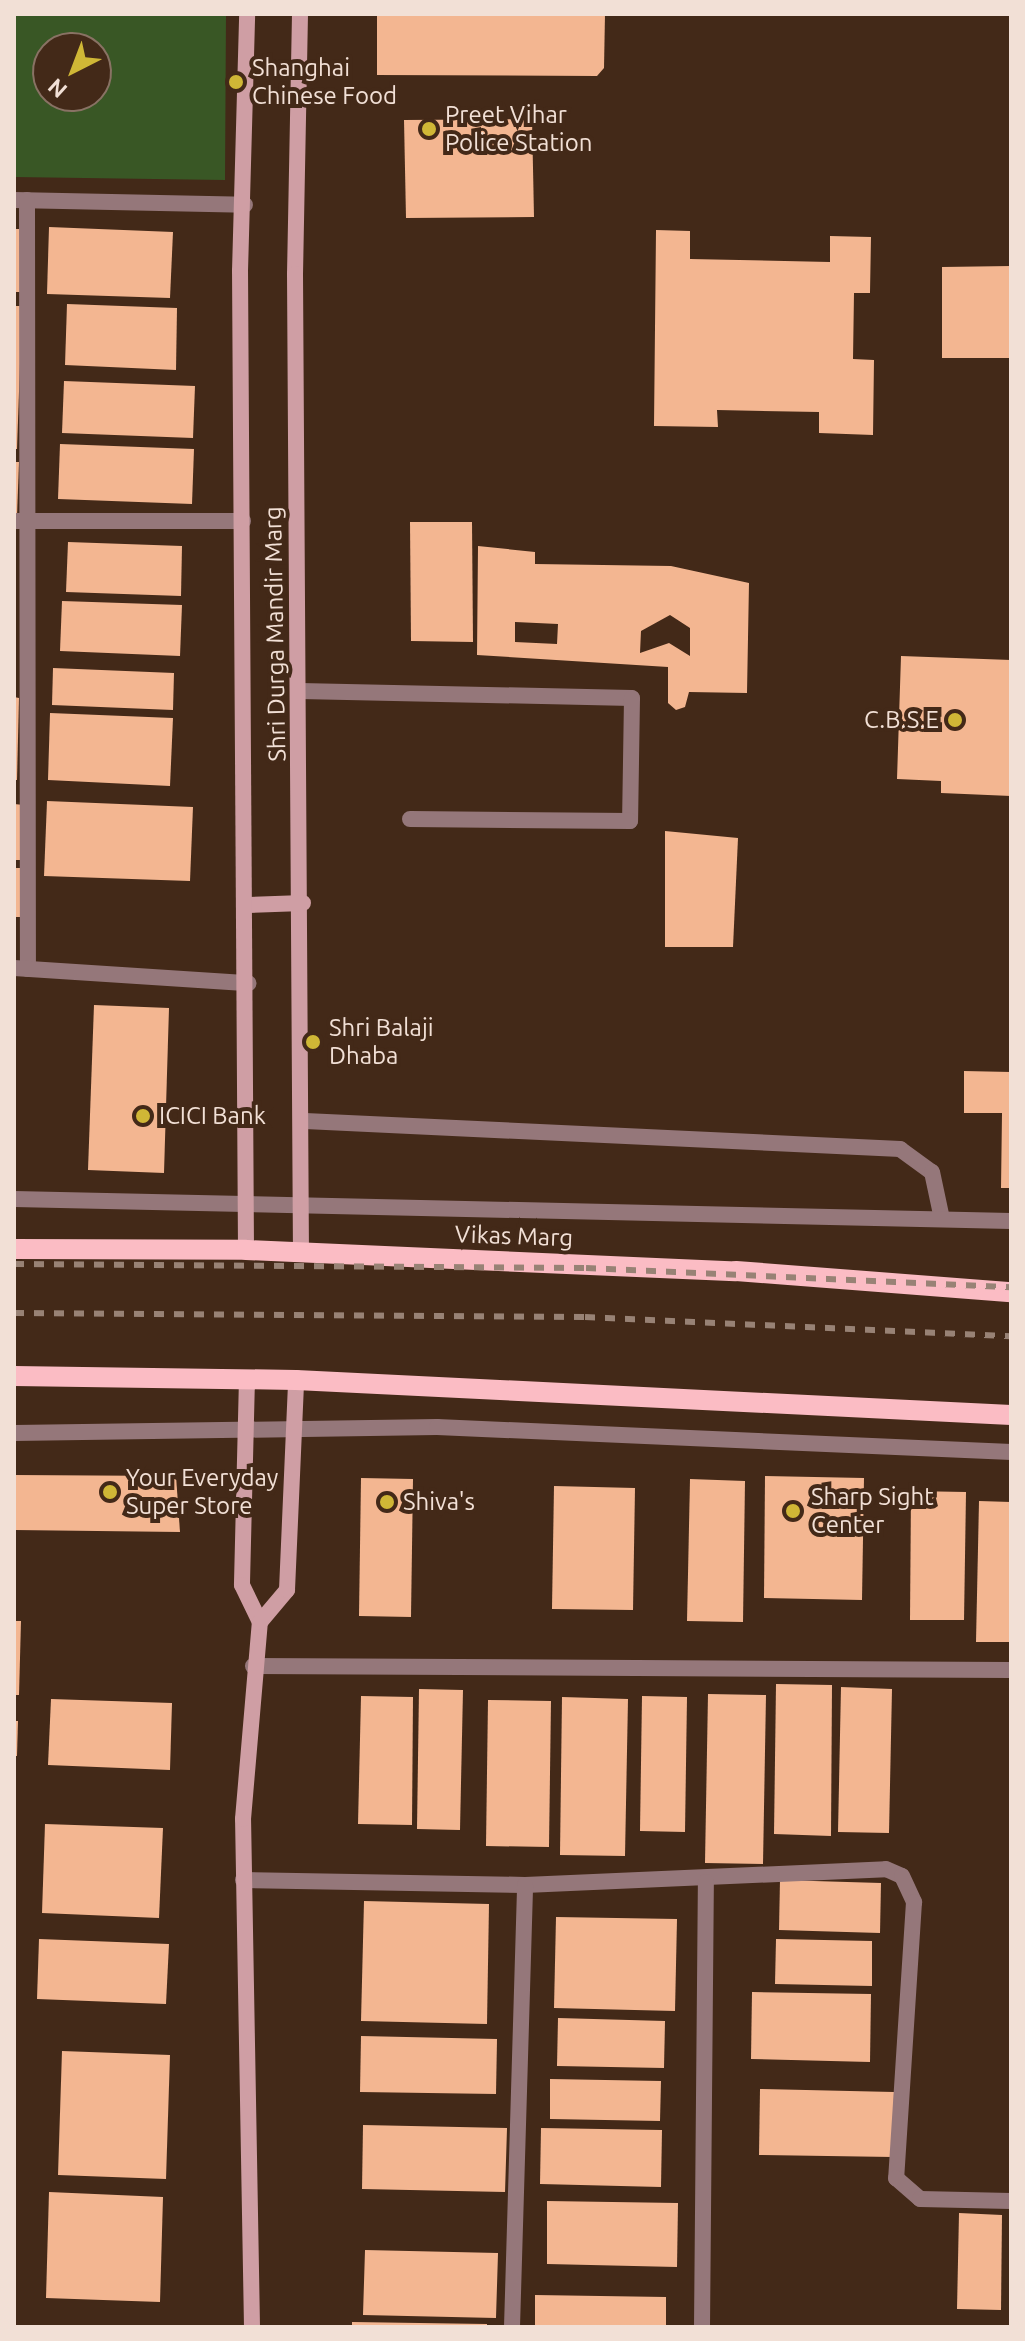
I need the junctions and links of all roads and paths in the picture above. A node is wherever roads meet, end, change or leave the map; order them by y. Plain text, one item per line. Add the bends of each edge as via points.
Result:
1 (247, 14) edge
2 (300, 14) edge
3 (20, 200) edge
4 (245, 205) junction
5 (22, 521) edge
6 (243, 521) junction
7 (300, 691) junction
8 (410, 819) dead end
9 (303, 903) junction
10 (248, 905) junction
11 (21, 969) edge
12 (249, 983) junction
13 (305, 1121) junction
14 (246, 1198) junction
15 (14, 1199) edge
16 (304, 1200) junction
17 (942, 1219) junction
18 (1011, 1221) edge
19 (14, 1249) edge
20 (246, 1250) junction
21 (301, 1253) junction
22 (1011, 1292) edge
23 (14, 1376) edge
24 (247, 1378) junction
25 (296, 1380) junction
26 (1011, 1415) edge
27 (248, 1432) junction
28 (14, 1433) edge
29 (295, 1433) junction
30 (1011, 1452) edge
31 (260, 1622) junction
32 (253, 1666) junction
33 (1011, 1670) edge
34 (243, 1880) junction
35 (706, 1882) junction
36 (525, 1885) junction
37 (1011, 2201) edge
38 (252, 2327) edge
39 (512, 2327) edge
40 (702, 2327) edge

1 - 4 street, Shri Durga Mandir Marg
2 - 7 street, Shri Durga Mandir Marg
3 - 4 street
3 - 5 street
4 - 6 street, Shri Durga Mandir Marg
5 - 6 street
5 - 11 street
6 - 10 street, Shri Durga Mandir Marg
7 - 8 street via 632,698 630,821
7 - 9 street, Shri Durga Mandir Marg
9 - 10 street
9 - 13 street, Shri Durga Mandir Marg
10 - 12 street, Shri Durga Mandir Marg
11 - 12 street
12 - 14 street, Shri Durga Mandir Marg
13 - 16 street, Shri Durga Mandir Marg
13 - 17 street via 900,1149 932,1172
14 - 15 street
14 - 16 street
14 - 20 street, Shri Durga Mandir Marg
16 - 17 street
16 - 21 street, Shri Durga Mandir Marg
17 - 18 street
19 - 20 main road, Vikas Marg
20 - 21 main road, Vikas Marg
21 - 22 main road, Vikas Marg via 736,1271
23 - 24 main road
24 - 25 main road
24 - 27 street
25 - 26 main road
25 - 29 street
27 - 28 street
27 - 29 street
27 - 31 street via 242,1585
29 - 30 street via 437,1427 690,1433
29 - 31 street via 287,1590
31 - 32 street
32 - 33 street
32 - 34 street
34 - 36 street
34 - 38 street
35 - 36 street
35 - 37 street via 886,1869 902,1876 914,1902 896,2178 920,2199
35 - 40 street
36 - 39 street

